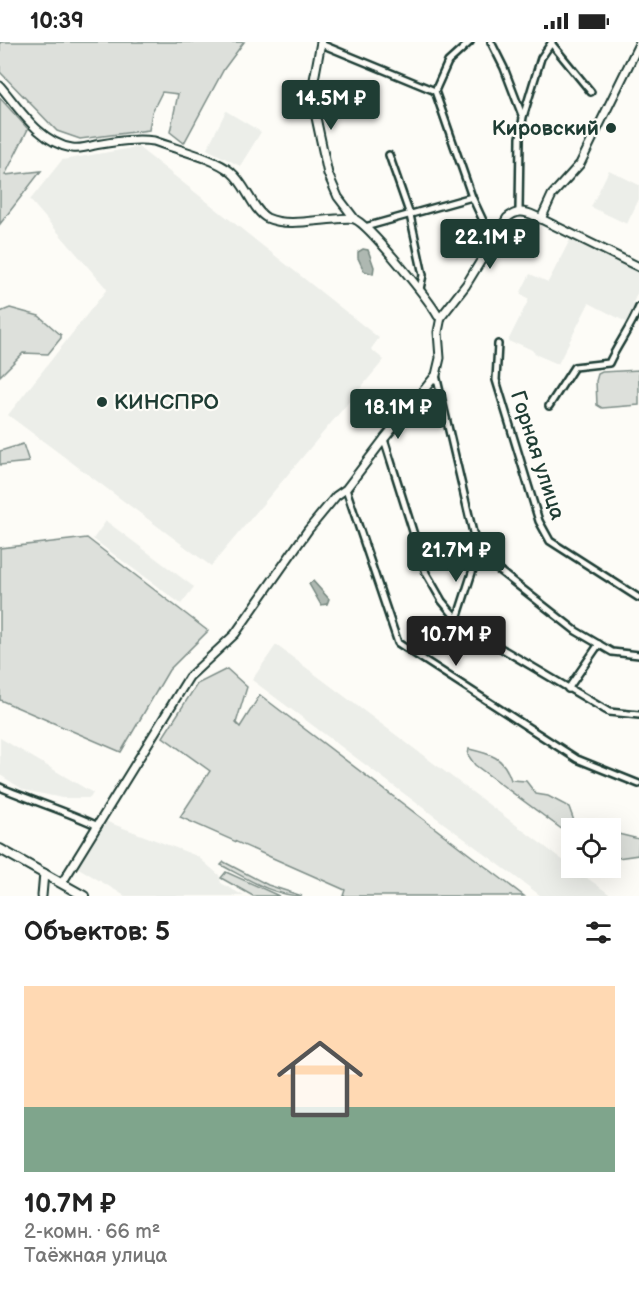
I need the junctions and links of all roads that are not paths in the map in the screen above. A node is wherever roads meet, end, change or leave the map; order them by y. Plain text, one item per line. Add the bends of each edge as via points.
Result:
1 (470, 42) edge
2 (491, 42) edge
3 (551, 42) edge
4 (321, 43) edge
5 (639, 44) edge
6 (0, 86) edge
7 (435, 91) junction
8 (591, 92) dead end
9 (523, 117) junction
10 (389, 155) dead end
11 (472, 198) junction
12 (519, 211) junction
13 (410, 214) junction
14 (354, 218) junction
15 (541, 219) junction
16 (365, 227) junction
17 (493, 242) junction
18 (639, 267) edge
19 (420, 289) junction
20 (639, 307) edge
21 (441, 317) junction
22 (498, 344) dead end
23 (436, 375) junction
24 (549, 406) dead end
25 (384, 439) junction
26 (346, 489) junction
27 (478, 554) junction
28 (639, 598) edge
29 (457, 619) junction
30 (599, 644) junction
31 (639, 655) edge
32 (568, 689) junction
33 (639, 715) edge
34 (639, 784) edge
35 (0, 786) edge
36 (98, 826) junction
37 (0, 849) edge
38 (44, 873) junction
39 (63, 883) junction
40 (42, 896) edge
41 (84, 896) edge

1 - 7 street via 448,62
2 - 9 street
3 - 8 street
3 - 9 street via 541,58
4 - 7 street
4 - 14 street via 313,85 314,108 328,174 338,197
5 - 15 street via 580,164 552,195
6 - 14 street via 46,137 65,146 154,141 218,163 232,172 258,212 267,218 279,222
7 - 11 street
9 - 12 street
10 - 13 street
11 - 13 street
11 - 17 street
12 - 15 street
12 - 17 street via 507,218
13 - 16 street
13 - 19 street via 423,275
14 - 16 street
15 - 18 street
16 - 19 street
17 - 21 street
19 - 21 street
20 - 24 street via 609,363 574,368
21 - 23 street
22 - 28 street, Горная улица via 496,380 539,521 550,541
23 - 25 street
23 - 27 street
25 - 26 street
25 - 29 street via 426,573
26 - 34 street via 398,643 577,759
26 - 36 street via 308,530 235,634 189,677
27 - 29 street
27 - 30 street via 576,631
29 - 32 street
30 - 31 street via 612,652
30 - 32 street
32 - 33 street via 609,712
35 - 36 street
36 - 39 street
37 - 38 main road
38 - 39 main road
38 - 40 street
39 - 41 main road

